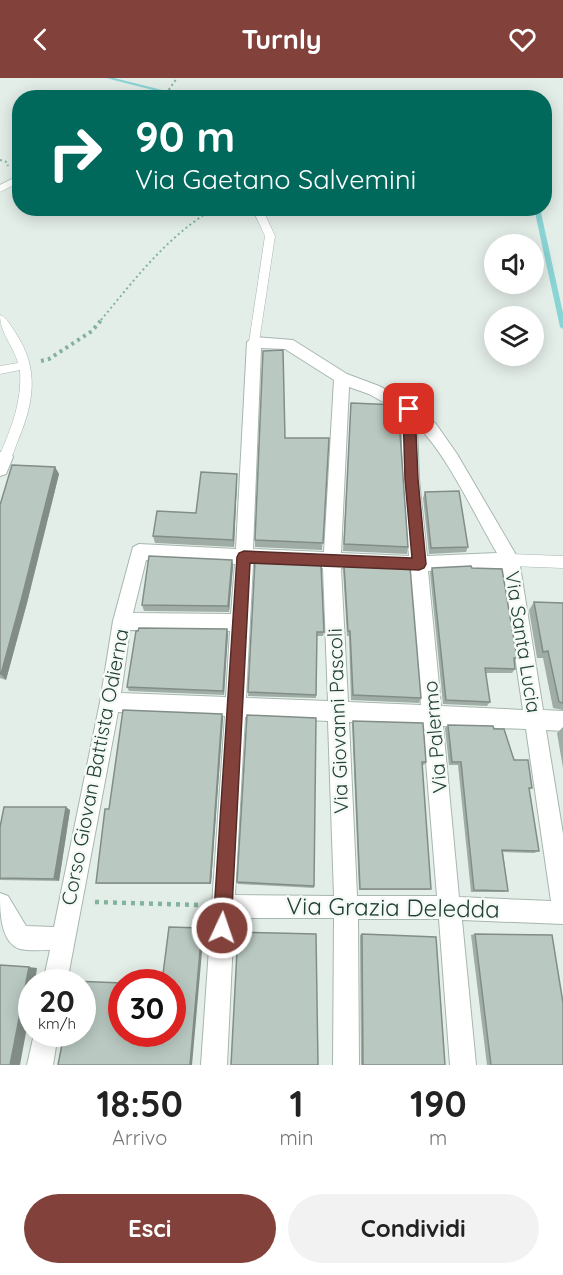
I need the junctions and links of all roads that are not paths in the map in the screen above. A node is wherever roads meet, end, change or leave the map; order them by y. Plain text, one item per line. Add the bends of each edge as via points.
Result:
1 (261, 216) edge
2 (0, 319) edge
3 (254, 342) junction
4 (26, 365) junction
5 (0, 370) edge
6 (342, 378) junction
7 (409, 409) junction
8 (3, 463) edge
9 (244, 557) junction
10 (332, 560) junction
11 (510, 560) junction
12 (563, 562) edge
13 (419, 564) junction
14 (123, 621) junction
15 (239, 623) junction
16 (110, 702) junction
17 (234, 706) junction
18 (337, 711) junction
19 (434, 715) junction
20 (536, 720) junction
21 (563, 721) edge
22 (0, 904) edge
23 (563, 905) edge
24 (224, 906) junction
25 (346, 907) junction
26 (448, 908) junction
27 (563, 913) edge
28 (63, 939) junction
29 (57, 969) edge
30 (43, 1047) edge
31 (40, 1065) edge
32 (214, 1065) edge
33 (346, 1065) edge
34 (463, 1065) edge

1 - 3 lane via 270,236
2 - 4 lane via 12,334
3 - 6 street, Via Santa Lucia via 288,344
3 - 9 street
4 - 5 lane
4 - 8 lane via 28,398
6 - 7 street, Via Santa Lucia
6 - 10 street, Via Giovanni Pascoli
7 - 11 street, Via Santa Lucia via 430,428 451,459
7 - 13 street, Via Palermo
9 - 10 street
9 - 14 street, Corso Giovan Battista Odierna via 139,552
9 - 15 street
10 - 13 street
10 - 18 street, Via Giovanni Pascoli
11 - 12 lane
11 - 13 street
11 - 20 street, Via Santa Lucia
13 - 19 street, Via Palermo
14 - 15 street
14 - 16 street, Corso Giovan Battista Odierna
15 - 17 street
16 - 17 street
16 - 28 street, Corso Giovan Battista Odierna
17 - 18 street
17 - 24 street
18 - 19 street
18 - 25 street, Via Giovanni Pascoli
19 - 20 street
19 - 26 street, Via Palermo
20 - 21 street
20 - 23 street, Via Santa Lucia
22 - 28 street via 20,937
24 - 25 street, Via Grazia Deledda
24 - 32 street
25 - 26 street, Via Grazia Deledda
25 - 33 street, Via Giovanni Pascoli
26 - 27 street, Via Grazia Deledda
26 - 34 street, Via Palermo
28 - 29 street, Corso Giovan Battista Odierna
30 - 31 street

